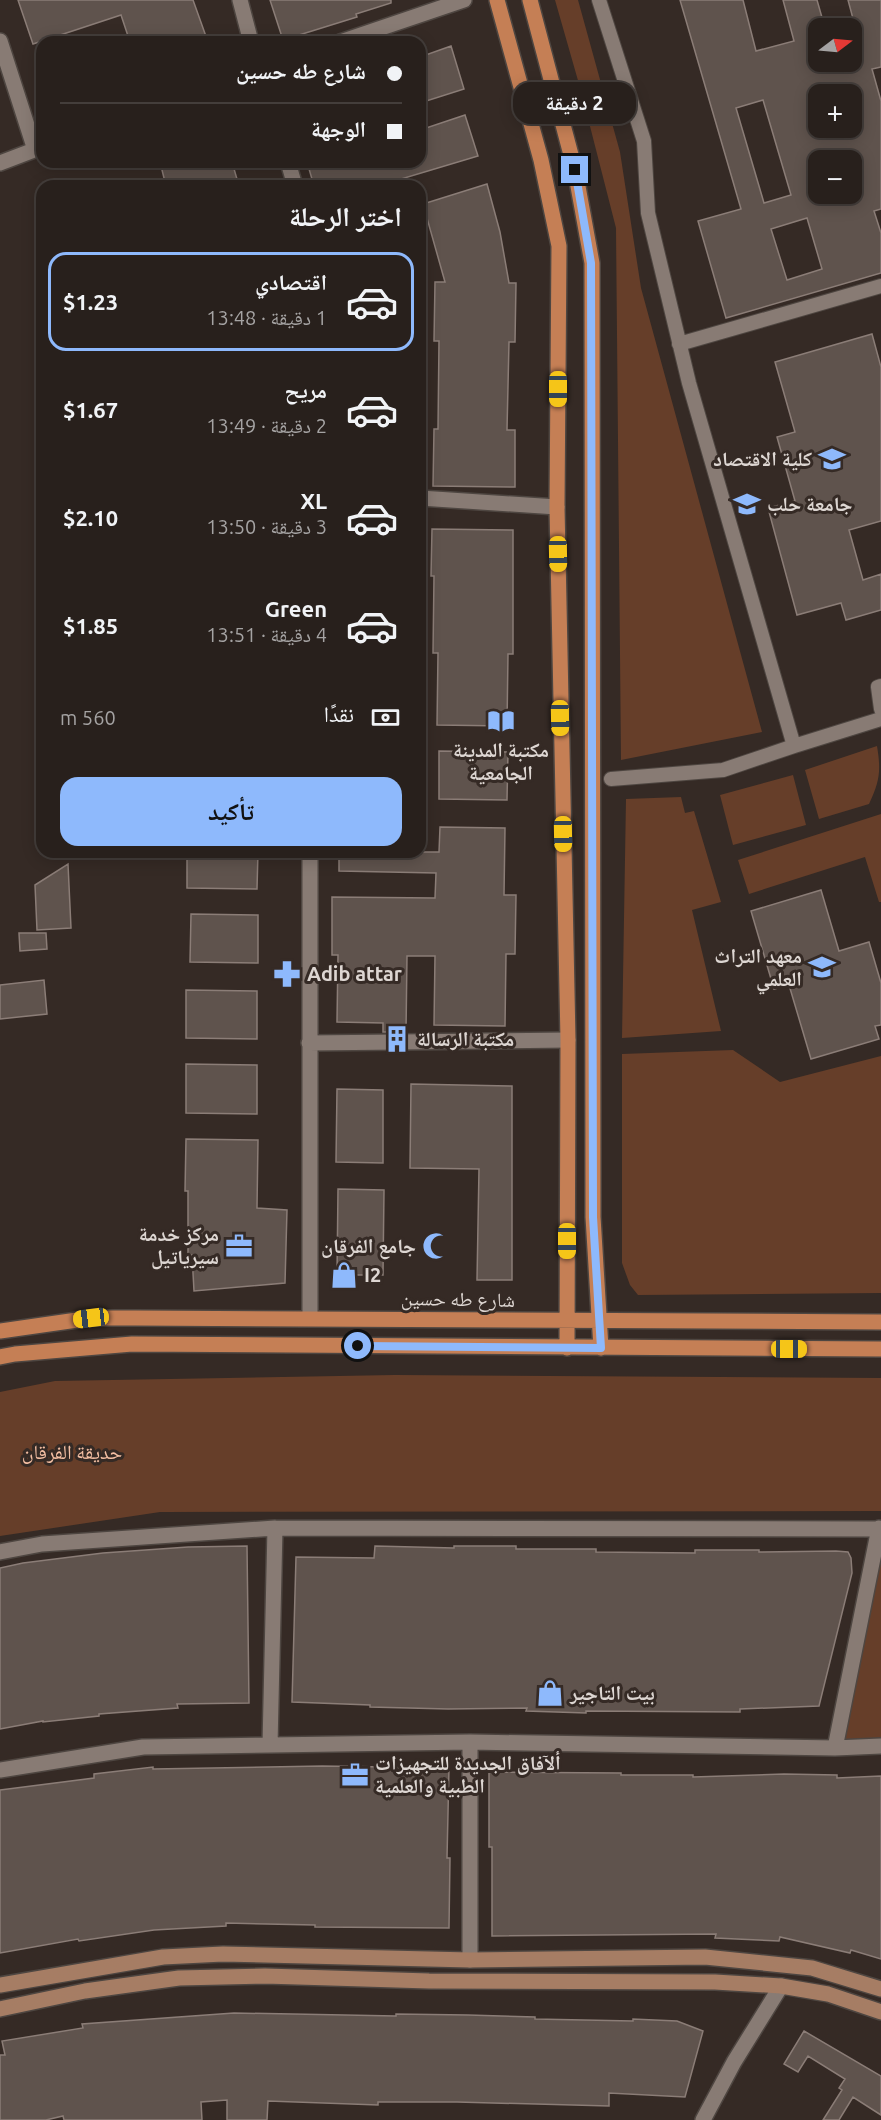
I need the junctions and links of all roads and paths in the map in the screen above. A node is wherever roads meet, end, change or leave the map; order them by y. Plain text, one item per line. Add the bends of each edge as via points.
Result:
1 (240, 0) edge
2 (464, 0) edge
3 (497, 0) edge
4 (530, 0) edge
5 (599, 0) edge
6 (250, 36) edge
7 (358, 36) edge
8 (0, 41) edge
9 (36, 141) edge
10 (36, 150) edge
11 (0, 163) edge
12 (881, 286) edge
13 (679, 344) junction
14 (426, 498) edge
15 (557, 507) junction
16 (881, 686) edge
17 (881, 709) edge
18 (881, 719) edge
19 (794, 746) junction
20 (611, 779) dead end
21 (310, 858) edge
22 (568, 1040) junction
23 (309, 1043) junction
24 (310, 1317) junction
25 (600, 1321) junction
26 (567, 1322) junction
27 (881, 1322) edge
28 (0, 1331) edge
29 (567, 1348) junction
30 (601, 1348) junction
31 (881, 1349) edge
32 (0, 1357) edge
33 (275, 1528) junction
34 (880, 1529) edge
35 (0, 1552) edge
36 (470, 1742) junction
37 (270, 1745) junction
38 (881, 1746) edge
39 (835, 1748) junction
40 (0, 1770) edge
41 (526, 1959) junction
42 (470, 1960) junction
43 (526, 1982) junction
44 (0, 1985) edge
45 (781, 1986) junction
46 (881, 1989) edge
47 (0, 2009) edge
48 (881, 2012) edge
49 (703, 2120) edge

1 - 6 street
2 - 7 street
3 - 15 main road via 541,160 559,246
4 - 25 main road via 575,170 591,263 593,1217
5 - 13 street via 644,141 648,213
8 - 9 street
10 - 11 street
12 - 13 street
13 - 19 street
14 - 15 street
15 - 22 main road
16 - 17 street
18 - 19 street
19 - 20 street via 723,770
21 - 23 street
22 - 23 street
22 - 26 main road
23 - 24 street
24 - 26 main road, شارع طه حسين
24 - 28 main road, شارع طه حسين via 91,1318
25 - 26 main road, شارع طه حسين
25 - 27 main road, شارع طه حسين
25 - 30 main road
26 - 29 main road
29 - 30 main road
29 - 32 main road via 132,1344
30 - 31 main road
33 - 34 street
33 - 35 street via 42,1544
33 - 37 street
34 - 39 street
36 - 37 street
36 - 39 street
36 - 42 street
37 - 40 street via 143,1747
38 - 39 street
41 - 42 main road
41 - 43 street
41 - 46 main road via 705,1957 758,1961 812,1968
42 - 44 main road via 224,1954 163,1957
43 - 45 main road
43 - 47 main road via 179,1978 85,1991
45 - 48 main road via 828,1994
45 - 49 street

